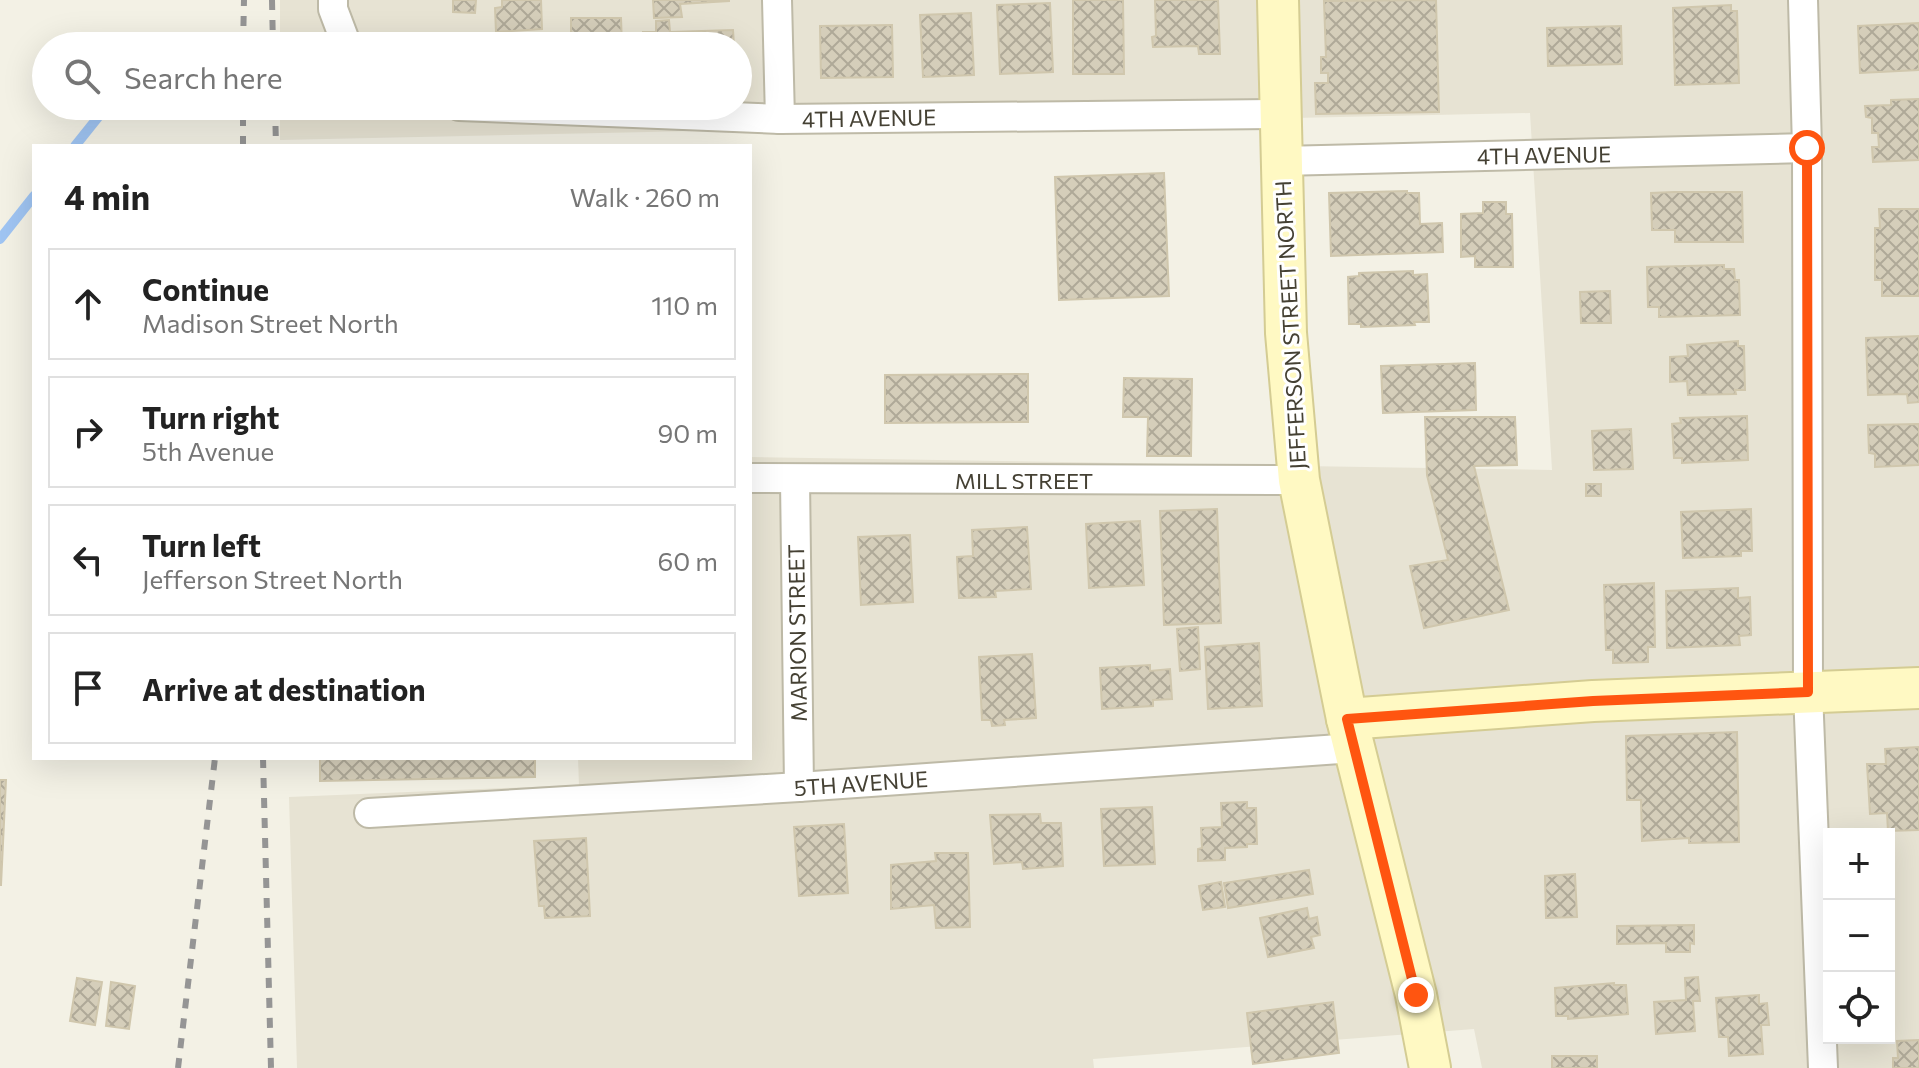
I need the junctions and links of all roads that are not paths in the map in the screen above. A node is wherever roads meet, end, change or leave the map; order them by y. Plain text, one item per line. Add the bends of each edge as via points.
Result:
1 (333, 0) edge
2 (777, 0) edge
3 (1278, 0) edge
4 (1803, 0) edge
5 (342, 32) edge
6 (1280, 114) junction
7 (752, 118) edge
8 (780, 119) junction
9 (1807, 148) junction
10 (1281, 161) junction
11 (752, 478) edge
12 (795, 480) junction
13 (1299, 480) junction
14 (1919, 688) edge
15 (1808, 692) junction
16 (1350, 734) junction
17 (799, 787) junction
18 (369, 813) dead end
19 (1430, 1068) edge
20 (1823, 1068) edge

1 - 5 street
2 - 8 street
3 - 6 main road, JEFFERSON STREET NORTH
4 - 9 street
6 - 8 street, 4TH AVENUE
6 - 10 main road, JEFFERSON STREET NORTH
7 - 8 street, 4TH AVENUE
9 - 10 street, 4TH AVENUE
9 - 15 street
10 - 13 main road, JEFFERSON STREET NORTH via 1286,333
11 - 12 street, MILL STREET
12 - 13 street, MILL STREET
12 - 17 street, MARION STREET
13 - 16 main road, JEFFERSON STREET NORTH
14 - 15 main road, 5TH AVENUE
15 - 16 main road, 5TH AVENUE via 1593,701
15 - 20 street
16 - 17 street, 5TH AVENUE
16 - 19 main road, JEFFERSON STREET NORTH
17 - 18 street, 5TH AVENUE

